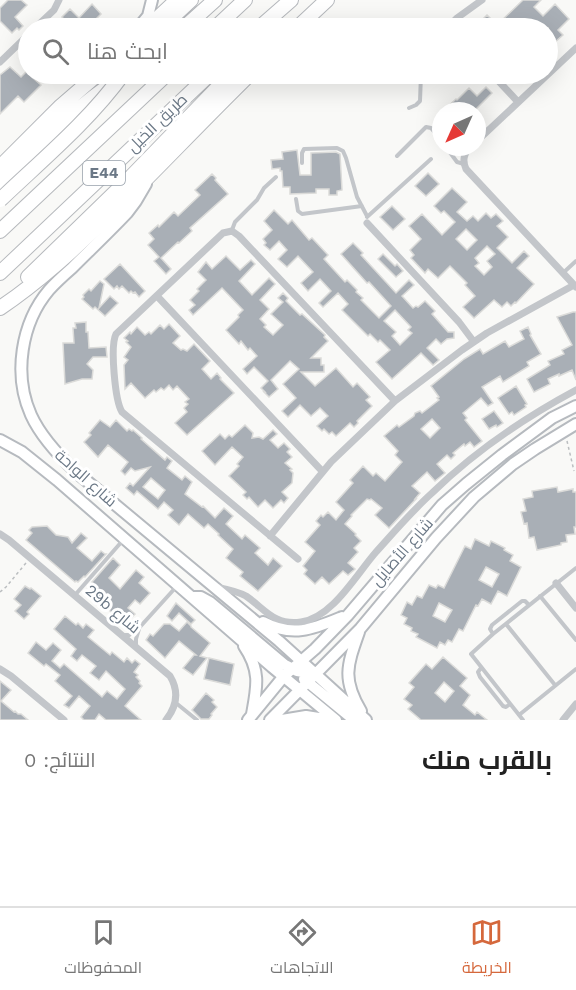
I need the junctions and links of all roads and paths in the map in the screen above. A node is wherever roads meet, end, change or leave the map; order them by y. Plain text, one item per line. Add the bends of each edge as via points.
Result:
1 (59, 0) edge
2 (152, 0) edge
3 (177, 0) edge
4 (191, 0) edge
5 (215, 0) edge
6 (245, 0) edge
7 (291, 0) edge
8 (327, 0) edge
9 (482, 0) edge
10 (278, 12) junction
11 (46, 18) edge
12 (146, 18) edge
13 (158, 18) edge
14 (172, 18) edge
15 (195, 18) edge
16 (226, 18) edge
17 (271, 18) edge
18 (274, 18) edge
19 (308, 18) edge
20 (457, 18) edge
21 (18, 45) edge
22 (576, 48) edge
23 (0, 62) edge
24 (558, 65) edge
25 (86, 84) edge
26 (111, 84) edge
27 (116, 84) edge
28 (156, 84) edge
29 (199, 84) edge
30 (221, 84) edge
31 (240, 84) edge
32 (421, 84) edge
33 (501, 84) edge
34 (537, 84) edge
35 (518, 102) junction
36 (409, 108) dead end
37 (432, 129) edge
38 (486, 132) edge
39 (397, 156) dead end
40 (453, 156) edge
41 (464, 156) edge
42 (431, 159) dead end
43 (302, 163) dead end
44 (464, 164) junction
45 (0, 167) edge
46 (149, 176) junction
47 (276, 177) dead end
48 (0, 183) edge
49 (296, 199) dead end
50 (0, 200) edge
51 (362, 207) junction
52 (367, 220) junction
53 (0, 231) edge
54 (232, 231) junction
55 (576, 261) edge
56 (0, 273) edge
57 (563, 273) junction
58 (575, 286) edge
59 (157, 296) junction
60 (0, 303) edge
61 (0, 308) edge
62 (474, 342) junction
63 (576, 390) edge
64 (395, 400) junction
65 (576, 406) edge
66 (576, 424) edge
67 (564, 431) junction
68 (0, 440) edge
69 (322, 471) junction
70 (574, 471) dead end
71 (0, 534) edge
72 (270, 536) junction
73 (125, 539) junction
74 (31, 558) junction
75 (298, 559) dead end
76 (576, 567) edge
77 (556, 583) junction
78 (178, 585) junction
79 (215, 587) junction
80 (0, 592) edge
81 (576, 594) edge
82 (75, 595) junction
83 (540, 596) junction
84 (192, 597) junction
85 (569, 600) junction
86 (529, 605) junction
87 (576, 608) edge
88 (242, 610) junction
89 (348, 615) junction
90 (506, 624) junction
91 (139, 628) junction
92 (228, 628) junction
93 (360, 629) junction
94 (122, 634) junction
95 (493, 634) junction
96 (576, 640) edge
97 (136, 647) junction
98 (302, 661) junction
99 (0, 669) edge
100 (576, 669) edge
101 (288, 673) junction
102 (312, 678) junction
103 (555, 686) junction
104 (299, 689) junction
105 (176, 703) junction
106 (576, 704) edge
107 (519, 715) junction
108 (250, 718) edge
109 (64, 720) edge
110 (166, 720) edge
111 (197, 720) edge
112 (270, 720) edge
113 (282, 720) edge
114 (330, 720) edge
115 (336, 720) edge
116 (354, 720) edge
117 (367, 720) edge
118 (523, 720) edge
119 (563, 720) edge

1 - 11 street
2 - 12 main road
3 - 13 highway
4 - 14 highway
5 - 15 highway
6 - 16 highway
7 - 10 highway
8 - 19 highway
9 - 20 street
10 - 17 highway
10 - 18 highway
21 - 23 street
22 - 24 street
25 - 45 highway
26 - 48 highway via 84,103
27 - 50 highway, bridge
28 - 53 highway, طريق الخيل / E44
29 - 56 highway, طريق الخيل / E44
30 - 60 highway via 103,206
31 - 46 highway
32 - 36 lane via 420,101
33 - 35 street
34 - 35 street
35 - 38 street
37 - 39 lane via 426,127
40 - 44 lane
41 - 44 street
42 - 52 lane
43 - 51 lane via 304,149 343,151
44 - 57 street via 469,174
46 - 61 highway via 57,264
46 - 79 main road, شارع الواحة via 127,213 39,304 23,346 23,386 32,417 66,462
47 - 54 lane via 235,222
49 - 51 lane via 302,214
51 - 52 lane
52 - 62 street
54 - 59 street via 224,233
54 - 64 street
55 - 57 lane
57 - 58 street
58 - 62 street
59 - 69 street
59 - 72 street via 114,339 119,407
62 - 64 street
63 - 79 street via 495,441 448,478 318,617 285,622 268,615 240,593
64 - 69 street
65 - 89 main road, شارع الأصايل via 552,418 447,501
66 - 67 main road, شارع الأصايل
67 - 70 path
67 - 93 main road, شارع الأصايل via 513,464 474,498
68 - 73 main road, شارع الواحة via 34,461
69 - 72 street
71 - 74 street, 29b شارع
72 - 75 street
73 - 78 main road, شارع الواحة
73 - 82 lane
74 - 80 path
74 - 82 street, 29b شارع
76 - 77 lane
77 - 83 lane
77 - 85 street
78 - 84 main road, شارع الواحة
78 - 91 lane
79 - 88 main road, شارع الواحة
81 - 85 lane
82 - 94 street, 29b شارع
83 - 86 lane
83 - 96 lane
84 - 92 main road, شارع الواحة
84 - 101 main road via 210,602 279,660
85 - 87 street
86 - 90 lane
86 - 95 lane via 522,601 492,625
88 - 89 main road via 273,627 301,631
88 - 98 main road, شارع الواحة
89 - 98 main road, شارع الأصايل
90 - 95 lane
90 - 103 lane
91 - 94 lane
91 - 97 lane
92 - 101 main road, شارع الواحة
92 - 108 main road via 255,666 257,684
93 - 102 main road, شارع الأصايل
93 - 117 main road via 348,678 353,697
94 - 97 street, 29b شارع
95 - 107 lane via 471,656 482,668 478,672 480,677 503,706 510,704
97 - 105 street, 29b شارع via 170,676 176,689
98 - 101 main road, شارع الأصايل
98 - 102 main road, شارع الواحة
99 - 109 street
100 - 103 lane
101 - 102 main road
101 - 104 main road, شارع الواحة
101 - 108 main road, شارع الأصايل
102 - 104 main road, شارع الأصايل
102 - 116 main road
102 - 117 main road, شارع الواحة
103 - 107 lane
104 - 112 main road, شارع الأصايل
104 - 115 main road, شارع الواحة
105 - 110 street
105 - 111 lane
106 - 119 street
107 - 118 lane
113 - 114 main road via 306,716

